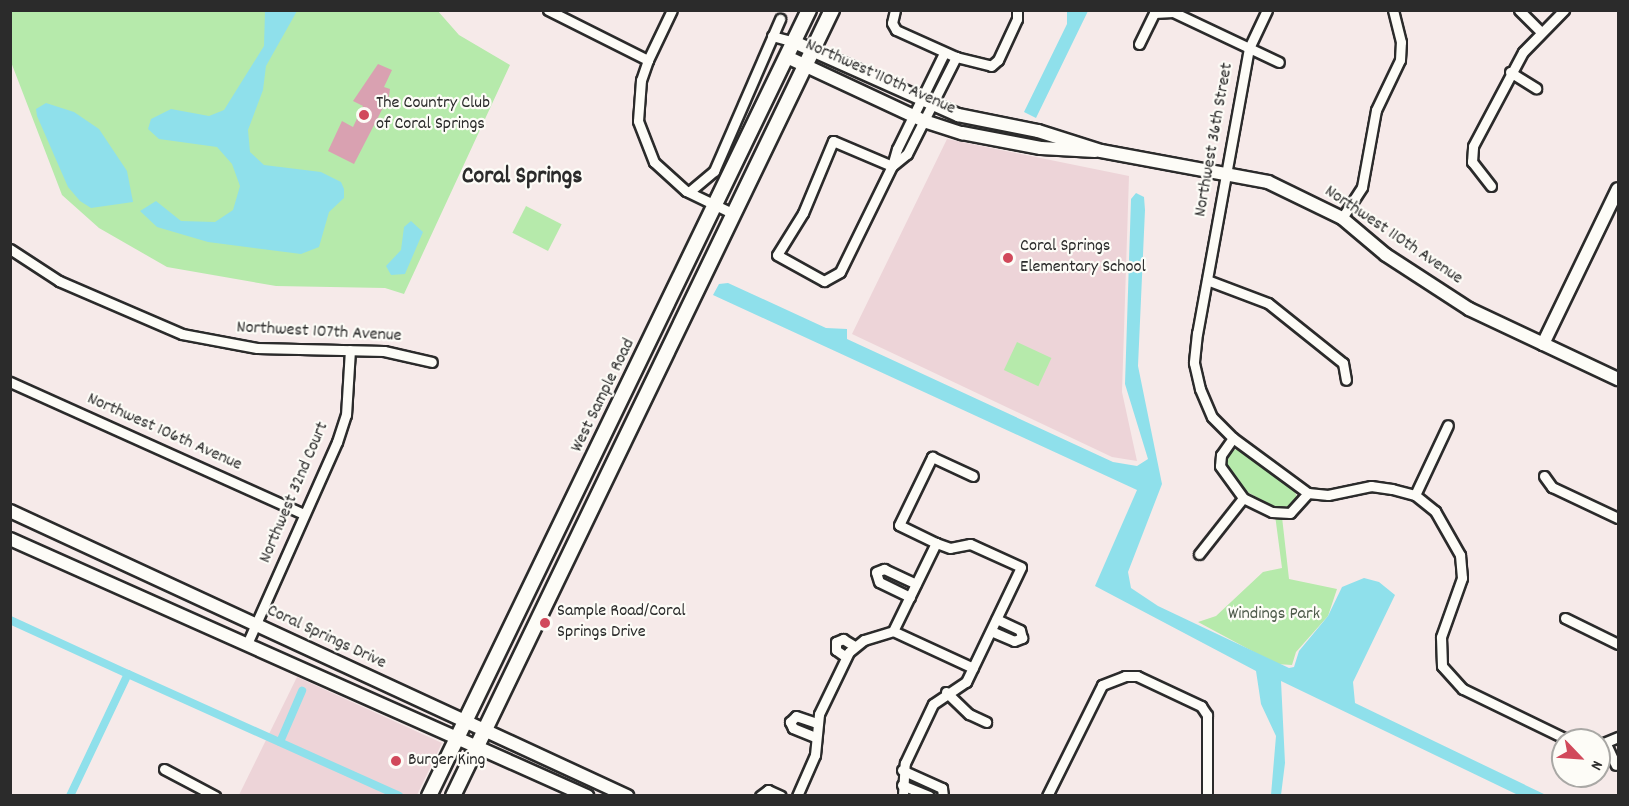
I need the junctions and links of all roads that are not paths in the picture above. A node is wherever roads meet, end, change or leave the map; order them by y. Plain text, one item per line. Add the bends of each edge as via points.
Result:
1 (672, 10) edge
2 (809, 10) edge
3 (832, 10) edge
4 (895, 10) edge
5 (1267, 10) edge
6 (1393, 10) edge
7 (1519, 10) edge
8 (1564, 10) edge
9 (549, 11) edge
10 (1017, 11) edge
11 (780, 19) dead end
12 (1541, 32) junction
13 (772, 36) junction
14 (794, 42) junction
15 (1139, 44) dead end
16 (1249, 48) junction
17 (813, 50) junction
18 (944, 53) junction
19 (788, 57) junction
20 (956, 57) junction
21 (648, 60) junction
22 (1279, 62) dead end
23 (806, 65) junction
24 (1510, 72) junction
25 (1536, 88) dead end
26 (920, 102) junction
27 (933, 107) junction
28 (918, 118) junction
29 (1101, 151) junction
30 (892, 166) junction
31 (1226, 173) junction
32 (1491, 186) dead end
33 (1618, 189) edge
34 (689, 192) junction
35 (716, 205) junction
36 (735, 214) junction
37 (1342, 218) junction
38 (10, 249) edge
39 (1207, 280) junction
40 (1543, 344) junction
41 (350, 350) junction
42 (432, 362) dead end
43 (1618, 379) edge
44 (1346, 380) dead end
45 (10, 382) edge
46 (1448, 425) dead end
47 (1233, 438) junction
48 (973, 476) dead end
49 (1545, 476) dead end
50 (1308, 493) junction
51 (1415, 495) junction
52 (1243, 498) junction
53 (10, 511) edge
54 (304, 514) junction
55 (1618, 519) edge
56 (10, 539) edge
57 (936, 543) junction
58 (1199, 554) dead end
59 (916, 584) junction
60 (910, 597) junction
61 (1565, 618) dead end
62 (996, 619) junction
63 (256, 624) junction
64 (893, 631) junction
65 (991, 631) junction
66 (247, 644) junction
67 (1618, 644) edge
68 (854, 646) junction
69 (846, 657) junction
70 (973, 668) junction
71 (946, 692) junction
72 (986, 722) dead end
73 (463, 723) junction
74 (816, 723) junction
75 (484, 732) junction
76 (1551, 732) edge
77 (457, 737) junction
78 (815, 737) junction
79 (478, 746) junction
80 (1611, 757) edge
81 (1616, 765) dead end
82 (164, 769) dead end
83 (902, 770) junction
84 (902, 785) junction
85 (214, 795) edge
86 (429, 795) edge
87 (453, 795) edge
88 (587, 795) edge
89 (627, 795) edge
90 (760, 795) edge
91 (781, 795) edge
92 (796, 795) edge
93 (903, 795) edge
94 (929, 795) edge
95 (943, 795) edge
96 (1047, 795) edge
97 (1206, 795) edge

1 - 21 street
2 - 14 main road, West Sample Road
3 - 17 main road, West Sample Road
4 - 18 street via 892,23 896,30
5 - 16 street, Northwest 36th Street
6 - 37 street via 1401,42 1400,60 1376,110 1362,187
7 - 12 street
8 - 12 street
9 - 21 street
10 - 20 street via 998,60 991,66
11 - 13 street
12 - 24 street
13 - 14 street
13 - 34 street via 714,171
14 - 17 street, Northwest 110th Avenue
14 - 19 main road, West Sample Road
15 - 16 street via 1148,22 1163,10
16 - 22 street
16 - 31 street, Northwest 36th Street
17 - 23 main road, West Sample Road
17 - 26 street, Northwest 110th Avenue
18 - 20 street
18 - 26 street
19 - 23 street, Northwest 110th Avenue
19 - 35 main road, West Sample Road
20 - 27 street
21 - 34 street via 637,101 644,142 657,165
23 - 28 street, Northwest 110th Avenue
23 - 36 main road, West Sample Road
24 - 25 street
24 - 32 street via 1473,146 1472,162
26 - 27 street, Northwest 110th Avenue
26 - 28 street
27 - 28 street
27 - 29 street, Northwest 110th Avenue via 1059,136
28 - 29 street, Northwest 110th Avenue via 996,141
28 - 30 street
29 - 31 street, Northwest 110th Avenue
30 - 30 street via 833,280 824,281 777,255 803,213 833,141
31 - 37 street, Northwest 110th Avenue via 1268,182
31 - 39 street, Northwest 36th Street
33 - 40 street
34 - 35 street
35 - 36 street
35 - 73 main road, West Sample Road
36 - 75 main road, West Sample Road
37 - 40 street, Northwest 110th Avenue via 1429,286
38 - 41 street, Northwest 107th Avenue via 59,281 182,334 257,348
39 - 44 street via 1268,303 1343,363
39 - 47 street, Northwest 36th Street via 1194,363 1212,417
40 - 43 street, Northwest 110th Avenue
41 - 42 street, Northwest 107th Avenue via 403,353
41 - 54 street, Northwest 32nd Court via 346,415
45 - 54 street, Northwest 106th Avenue
46 - 51 street
47 - 50 street, Northwest 36th Street
47 - 52 street via 1221,455 1220,466
48 - 57 street via 932,456 899,525
49 - 55 street via 1552,487
50 - 51 street via 1329,495 1371,486
50 - 52 street via 1290,513 1272,512
51 - 76 street via 1435,512 1460,555 1459,595 1441,637 1442,666 1463,689
52 - 58 street
53 - 63 street, Coral Springs Drive
54 - 63 street, Northwest 32nd Court
56 - 66 street, Coral Springs Drive
57 - 59 street
57 - 62 street via 950,548 970,544 1021,567
59 - 60 street
59 - 60 street via 884,569 876,572 879,582
60 - 64 street
61 - 67 street
62 - 65 street
62 - 65 street via 1020,630 1022,638 1014,641
63 - 66 street, Northwest 32nd Court
63 - 73 street, Coral Springs Drive
64 - 68 street
64 - 70 street
65 - 70 street
66 - 77 street, Coral Springs Drive
68 - 69 street
68 - 69 street via 843,639 836,642 836,650
69 - 74 street
70 - 71 street via 963,686
71 - 72 street via 969,714
71 - 83 street via 933,704
73 - 75 street, Coral Springs Drive
73 - 77 main road, West Sample Road
74 - 78 street
74 - 78 street via 796,716 790,722 793,728
75 - 79 main road, West Sample Road
75 - 89 street, Coral Springs Drive
77 - 79 street, Coral Springs Drive
77 - 86 main road, West Sample Road
78 - 92 street via 815,755
79 - 87 main road, West Sample Road
79 - 88 street, Coral Springs Drive
80 - 81 street
82 - 85 street
83 - 84 street
83 - 95 street via 942,788
84 - 93 street
84 - 94 street
90 - 91 street via 768,790
96 - 97 street via 1102,685 1113,678 1137,676 1201,706 1207,715

